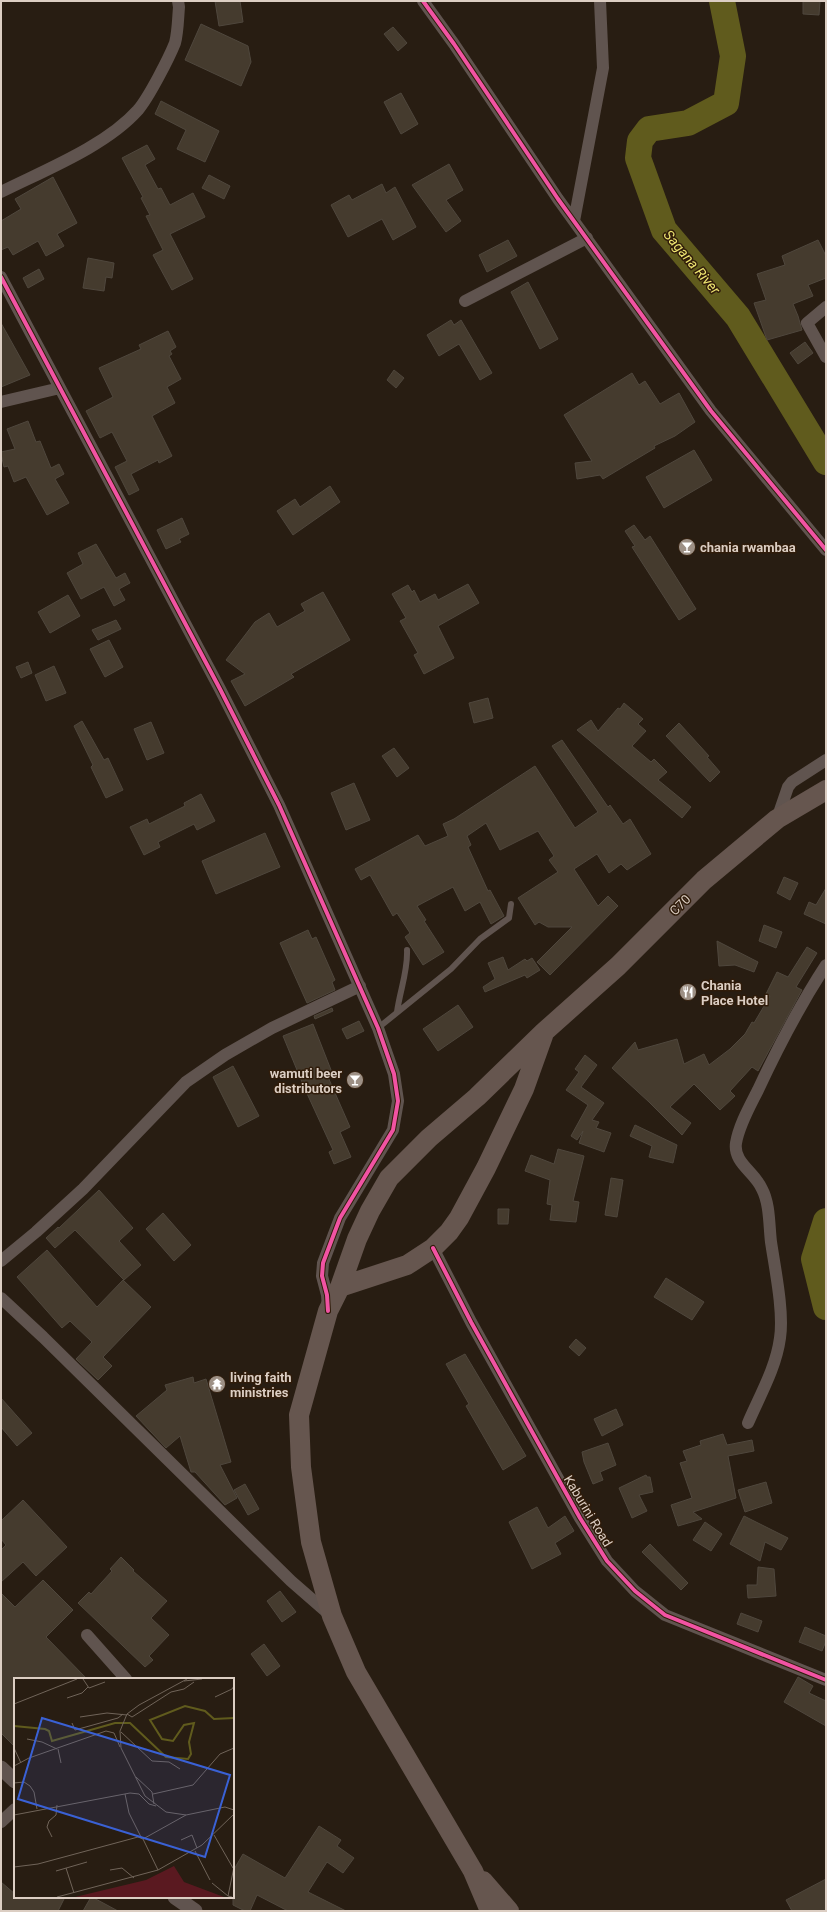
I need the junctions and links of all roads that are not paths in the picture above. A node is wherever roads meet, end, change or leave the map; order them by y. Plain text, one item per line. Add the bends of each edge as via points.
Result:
1 (178, 1) edge
2 (423, 1) edge
3 (600, 1) edge
4 (1, 192) edge
5 (574, 221) junction
6 (587, 238) junction
7 (1, 277) edge
8 (465, 301) dead end
9 (826, 307) edge
10 (826, 357) edge
11 (60, 388) junction
12 (1, 402) edge
13 (826, 550) edge
14 (826, 760) edge
15 (826, 790) edge
16 (777, 820) junction
17 (511, 904) dead end
18 (407, 950) dead end
19 (826, 965) edge
20 (360, 986) junction
21 (397, 1012) junction
22 (378, 1028) junction
23 (544, 1032) junction
24 (433, 1248) junction
25 (1, 1261) edge
26 (340, 1287) junction
27 (1, 1298) edge
28 (328, 1311) junction
29 (748, 1423) dead end
30 (332, 1616) junction
31 (87, 1635) dead end
32 (125, 1678) edge
33 (826, 1680) edge
34 (1, 1768) edge
35 (14, 1780) edge
36 (14, 1810) edge
37 (1, 1822) edge
38 (473, 1871) junction
39 (176, 1898) edge
40 (195, 1911) edge
41 (490, 1911) edge
42 (509, 1911) edge

1 - 4 street via 180,7 175,42 139,109 118,128 89,148
2 - 5 street
3 - 5 street via 603,68
5 - 6 street
6 - 8 street
6 - 13 street via 711,412
7 - 11 street
9 - 10 street via 807,323
11 - 12 street
11 - 20 street via 279,805
14 - 16 street via 792,782
15 - 16 highway, C70
16 - 23 highway, C70 via 704,880 618,966
17 - 21 lane via 508,918 480,939 450,970
18 - 21 lane via 407,967
19 - 29 street via 802,1003 770,1065 747,1112 736,1143 736,1154 741,1163 763,1189 779,1307 780,1337 774,1366
20 - 22 street
20 - 25 street via 272,1028 225,1055 186,1082 83,1189
21 - 22 lane
22 - 28 street via 394,1074 398,1100 397,1115 393,1130 348,1202 330,1242 322,1270
23 - 24 highway via 524,1089 486,1168 459,1218
23 - 26 highway, C70 via 389,1178 357,1239
24 - 26 highway via 407,1265
24 - 33 street, Kaburini Road via 478,1336 580,1518 607,1561 635,1591 665,1614
26 - 28 highway, C70
27 - 30 street via 44,1337 291,1580
28 - 30 highway, C70 via 300,1415 301,1468 311,1542
30 - 38 highway, C70 via 356,1672
31 - 32 street
34 - 35 street
36 - 37 street
38 - 41 highway
38 - 42 highway
39 - 40 street

